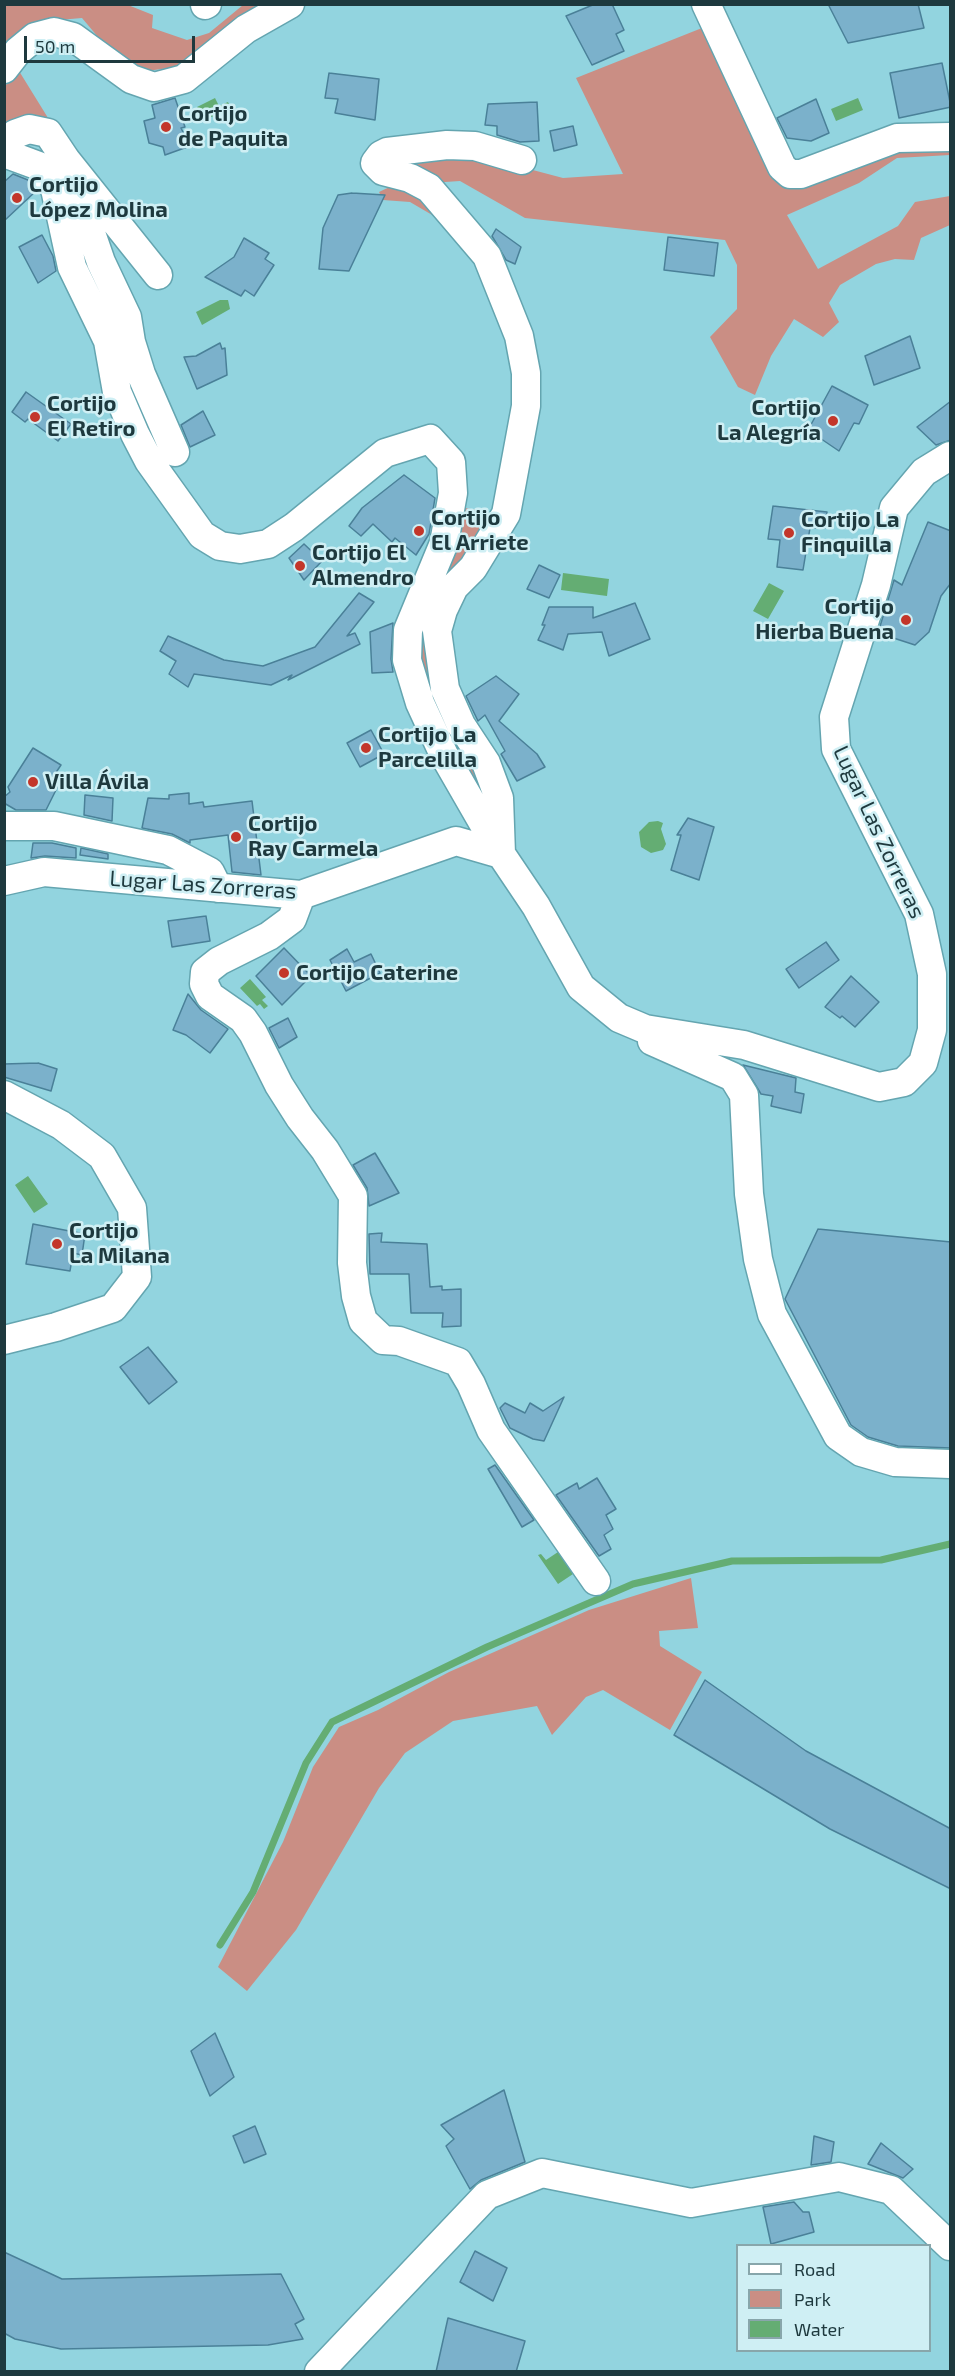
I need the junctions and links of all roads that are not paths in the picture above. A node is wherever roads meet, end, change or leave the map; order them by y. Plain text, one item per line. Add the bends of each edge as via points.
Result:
1 (290, 4) edge
2 (706, 4) edge
3 (4, 69) edge
4 (951, 137) edge
5 (4, 146) edge
6 (4, 153) edge
7 (66, 160) junction
8 (522, 160) dead end
9 (158, 275) dead end
10 (175, 452) dead end
11 (951, 456) edge
12 (4, 826) edge
13 (501, 854) junction
14 (4, 881) edge
15 (218, 888) junction
16 (301, 895) junction
17 (645, 1029) junction
18 (4, 1095) edge
19 (4, 1340) edge
20 (951, 1464) edge
21 (596, 1581) dead end
22 (951, 2246) edge
23 (318, 2372) edge

1 - 3 street via 246,29 184,79 154,87 131,79 73,37 54,32 35,37
2 - 4 street via 782,167 790,174 801,174 897,138
5 - 7 street via 15,134 29,129 48,133
6 - 13 street via 39,166 55,189 72,267 108,341 117,392 149,461 202,535 220,546 240,549 268,544 385,453 430,439 452,462 453,493 444,543 408,630 407,660 420,703 444,755
7 - 9 street
7 - 10 street via 102,262 127,317 141,374
8 - 13 street via 475,146 447,145 387,152 375,163 383,171 429,188 487,256 519,336 526,373 526,405 506,514 473,568 454,587 437,631 445,689 486,764 499,798
11 - 17 street, Lugar Las Zorreras via 924,472 894,508 876,585 834,717 836,749 920,914 932,974 932,1030 923,1063 904,1082 879,1087 744,1045
12 - 15 street via 54,826 168,850 210,872
13 - 16 street, Lugar Las Zorreras via 456,841
13 - 17 street via 536,906 581,987 619,1018
14 - 15 street, Lugar Las Zorreras via 44,872
15 - 16 street, Lugar Las Zorreras
16 - 21 street via 292,919 219,962 206,972 204,984 210,996 243,1019 279,1085 353,1196 352,1263 363,1321 382,1340 399,1341 458,1362 491,1430
17 - 20 street via 650,1040 733,1077 744,1095 749,1194 758,1259 772,1314 838,1436 861,1452 896,1462
18 - 19 street via 61,1125 102,1156 132,1208 137,1277 113,1308
22 - 23 street via 891,2190 839,2177 691,2203 542,2173 487,2195

